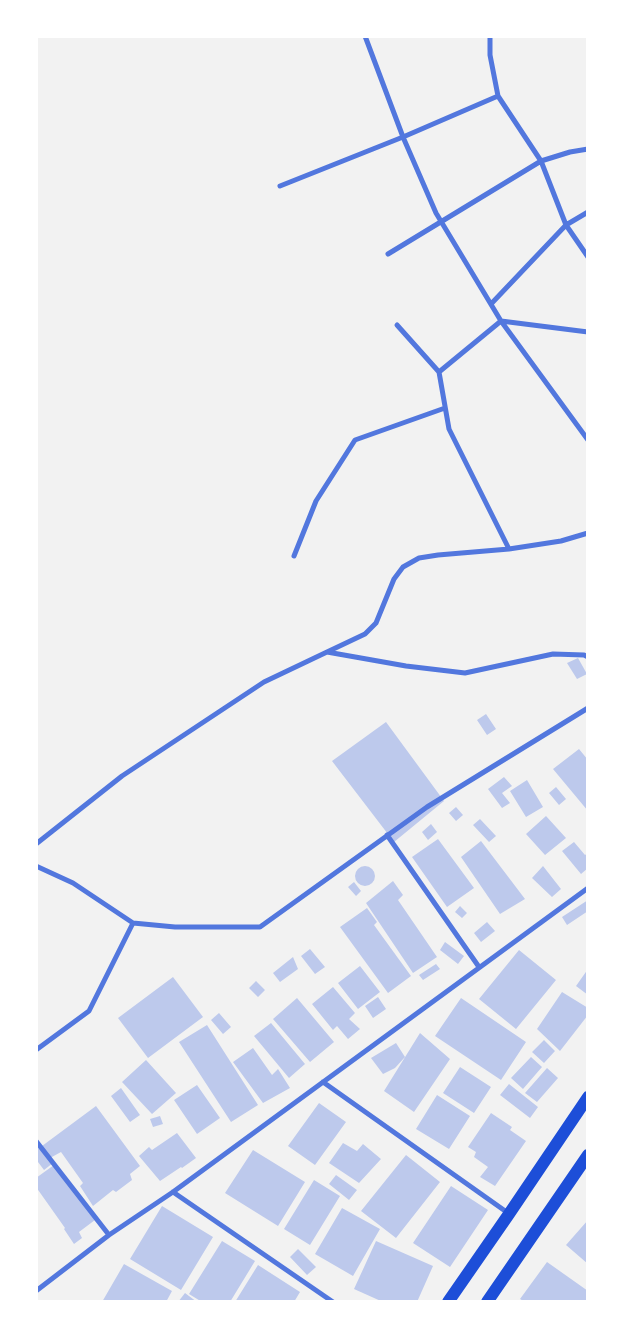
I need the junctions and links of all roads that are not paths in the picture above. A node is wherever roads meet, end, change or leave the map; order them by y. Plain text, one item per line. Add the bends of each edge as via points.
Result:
1 (365, 36) edge
2 (490, 36) edge
3 (498, 96) junction
4 (403, 137) junction
5 (588, 149) edge
6 (541, 161) junction
7 (280, 186) dead end
8 (588, 212) edge
9 (441, 222) junction
10 (566, 225) junction
11 (388, 254) dead end
12 (588, 258) edge
13 (491, 304) junction
14 (502, 321) junction
15 (397, 325) dead end
16 (588, 332) edge
17 (439, 372) junction
18 (445, 408) junction
19 (588, 440) edge
20 (588, 534) edge
21 (509, 549) junction
22 (294, 556) dead end
23 (327, 652) junction
24 (588, 657) edge
25 (588, 708) edge
26 (387, 835) junction
27 (36, 844) edge
28 (36, 866) edge
29 (588, 888) edge
30 (133, 923) junction
31 (479, 967) junction
32 (36, 1050) edge
33 (323, 1082) junction
34 (588, 1097) edge
35 (36, 1141) edge
36 (588, 1155) edge
37 (173, 1192) junction
38 (509, 1214) junction
39 (109, 1235) junction
40 (36, 1291) edge
41 (333, 1302) edge
42 (448, 1302) edge
43 (487, 1302) edge

1 - 4 street
2 - 3 street via 490,55
3 - 4 street
3 - 6 street
4 - 7 street
4 - 9 street
5 - 6 street
6 - 9 street
6 - 10 street
8 - 10 street
9 - 11 street
9 - 13 street
10 - 12 street
10 - 13 street
13 - 14 street
14 - 16 street
14 - 17 street
14 - 19 street
15 - 17 street
17 - 18 street
18 - 21 street via 449,429
18 - 22 street via 355,440 316,501
20 - 21 street
21 - 23 street via 438,554 419,558 403,567 394,579 376,622 365,634
23 - 24 street via 465,673 553,654
23 - 27 street via 264,682 122,776
25 - 26 street
26 - 30 street via 260,927 175,927
26 - 31 street
28 - 30 street via 73,883
29 - 31 street
30 - 32 street via 89,1011
31 - 33 street
33 - 37 street
33 - 38 street
34 - 38 main road
35 - 39 street
36 - 43 main road
37 - 39 street
37 - 41 street
38 - 42 main road
39 - 40 street

